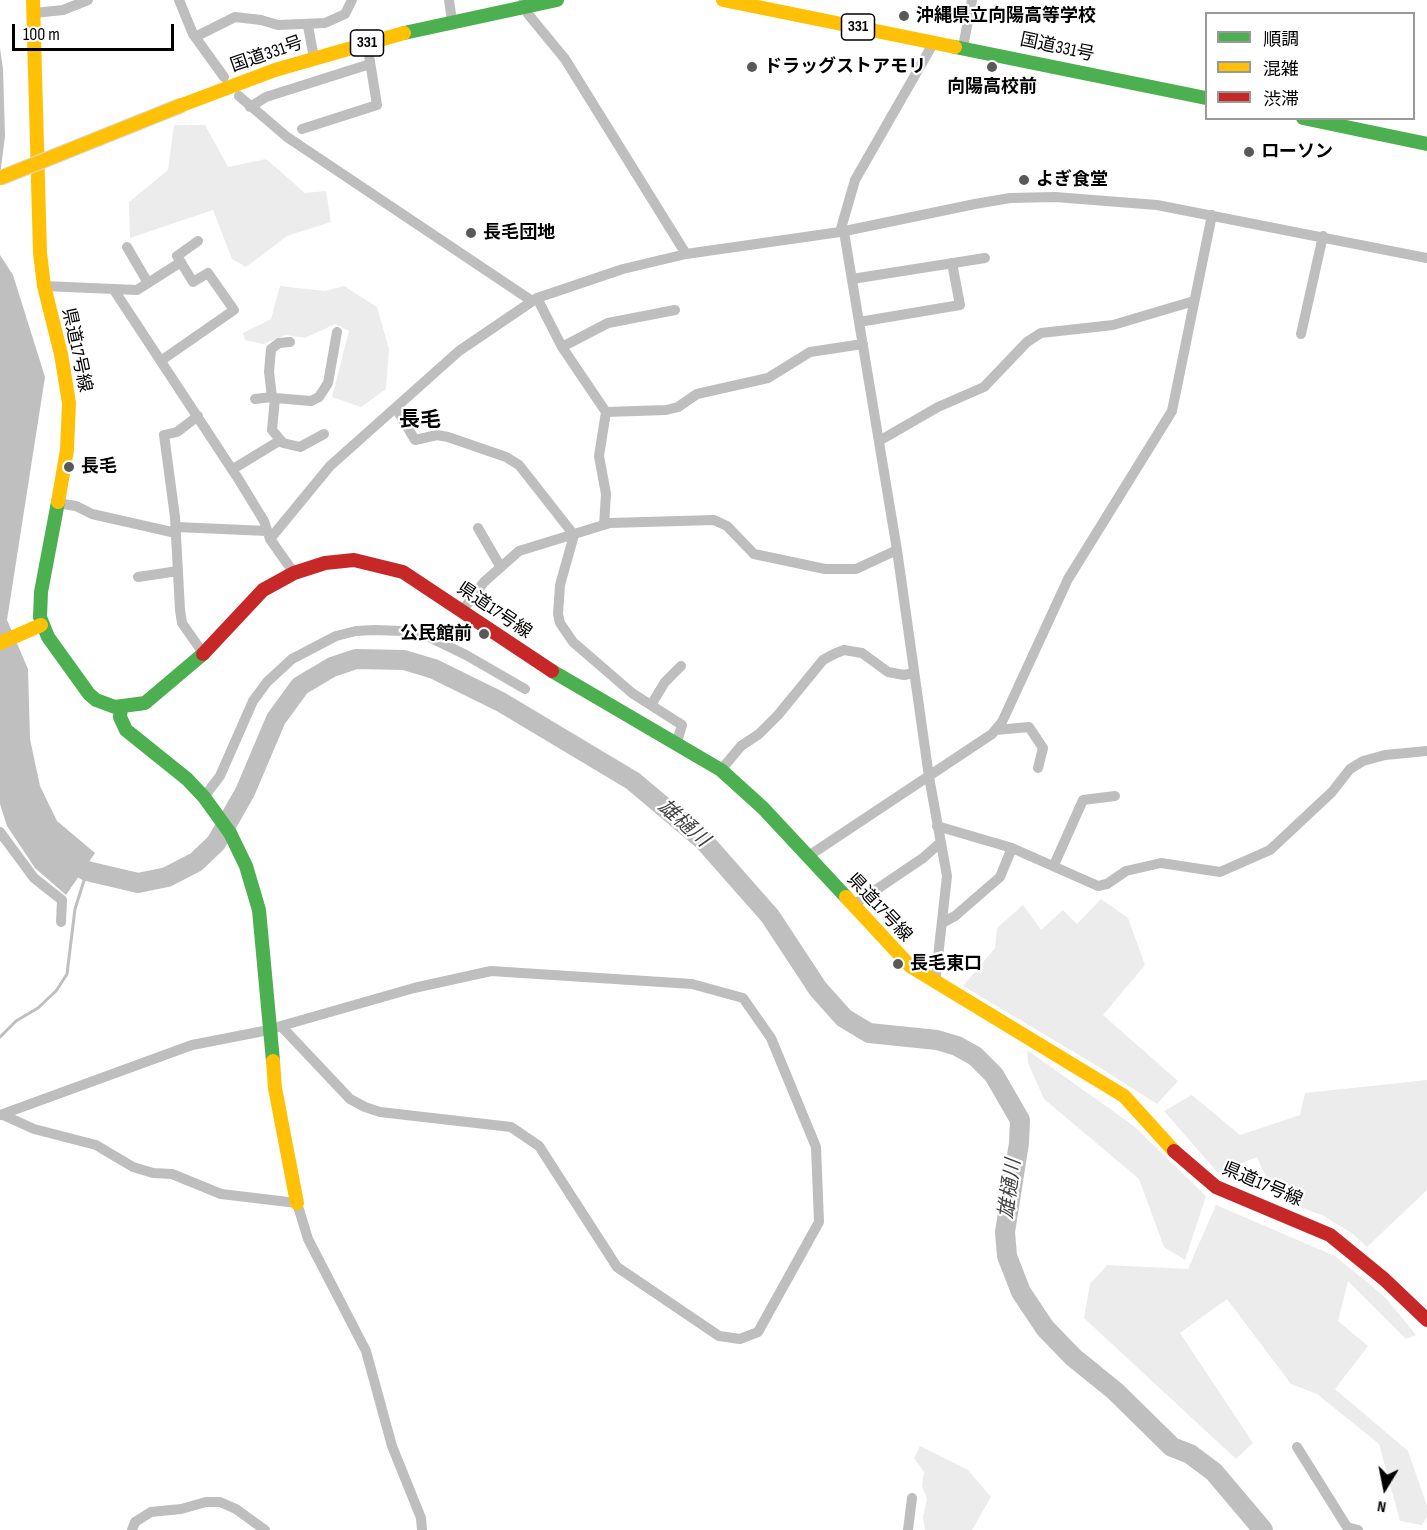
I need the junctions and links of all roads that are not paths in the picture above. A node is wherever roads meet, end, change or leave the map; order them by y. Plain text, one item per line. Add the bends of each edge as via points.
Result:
1 (88, 0) edge
2 (179, 0) edge
3 (352, 0) edge
4 (449, 0) edge
5 (557, 0) edge
6 (723, 0) edge
7 (972, 0) edge
8 (523, 2) edge
9 (34, 6) edge
10 (452, 21) junction
11 (308, 26) junction
12 (195, 37) junction
13 (934, 42) junction
14 (367, 43) junction
15 (963, 47) junction
16 (314, 58) junction
17 (370, 64) junction
18 (224, 77) dead end
19 (239, 96) dead end
20 (1205, 98) edge
21 (250, 107) junction
22 (1313, 120) edge
23 (302, 129) dead end
24 (1427, 144) edge
25 (0, 177) edge
26 (1212, 215) junction
27 (842, 232) junction
28 (1323, 236) junction
29 (198, 241) dead end
30 (128, 247) dead end
31 (686, 254) junction
32 (985, 258) dead end
33 (1427, 258) edge
34 (181, 262) junction
35 (952, 263) junction
36 (852, 279) junction
37 (148, 283) junction
38 (44, 286) junction
39 (114, 290) junction
40 (534, 299) junction
41 (1194, 301) junction
42 (675, 310) dead end
43 (859, 322) junction
44 (337, 332) dead end
45 (1301, 334) dead end
46 (290, 342) dead end
47 (863, 344) junction
48 (562, 347) junction
49 (162, 360) junction
50 (274, 398) junction
51 (255, 399) dead end
52 (396, 408) junction
53 (606, 412) junction
54 (198, 416) junction
55 (324, 434) dead end
56 (279, 441) junction
57 (879, 441) junction
58 (233, 469) junction
59 (57, 503) junction
60 (604, 525) junction
61 (478, 528) dead end
62 (176, 530) junction
63 (268, 535) junction
64 (574, 535) junction
65 (897, 550) junction
66 (500, 566) junction
67 (178, 571) junction
68 (294, 573) junction
69 (138, 577) dead end
70 (462, 611) junction
71 (41, 625) junction
72 (0, 643) edge
73 (203, 653) junction
74 (681, 666) dead end
75 (915, 673) junction
76 (525, 689) dead end
77 (651, 705) junction
78 (122, 708) junction
79 (996, 730) junction
80 (677, 742) junction
81 (1427, 751) edge
82 (1038, 768) dead end
83 (721, 770) junction
84 (929, 777) junction
85 (1116, 796) dead end
86 (204, 797) junction
87 (937, 826) junction
88 (0, 832) edge
89 (940, 843) junction
90 (1012, 848) junction
91 (807, 857) junction
92 (1054, 866) junction
93 (852, 906) junction
94 (62, 922) dead end
95 (942, 923) junction
96 (935, 984) junction
97 (275, 1028) junction
98 (1, 1115) edge
99 (297, 1203) junction
100 (1427, 1320) edge
101 (1297, 1447) dead end
102 (912, 1498) dead end
103 (132, 1530) edge
104 (265, 1530) edge
105 (422, 1530) edge
106 (908, 1530) edge
107 (1358, 1530) edge

1 - 9 street via 63,10
2 - 12 street
3 - 11 street via 345,14
4 - 10 street
5 - 8 main road, 国道331号 / 331
6 - 13 main road, 国道331号 / 331
7 - 15 street
8 - 10 main road, 国道331号 / 331
8 - 31 street via 528,14 565,59
9 - 38 main road, 県道17号線
10 - 14 main road, 国道331号 / 331
11 - 12 street via 235,17
11 - 16 street
12 - 18 street
13 - 15 main road, 国道331号 / 331
13 - 27 street via 855,180
14 - 16 main road, 国道331号 / 331
14 - 17 street
15 - 20 main road, 国道331号 / 331
16 - 25 main road, 国道331号 / 331, bridge
17 - 21 street via 266,97
17 - 23 street via 377,105
19 - 21 street
21 - 40 street via 286,137
22 - 24 main road
26 - 27 street via 1157,205 1011,198
26 - 28 street
26 - 41 street
27 - 31 street
27 - 36 street
28 - 33 street
28 - 45 street
29 - 34 street via 177,255
30 - 37 street
31 - 40 street via 623,269
32 - 35 street
34 - 37 street
34 - 49 street via 193,282 208,273 234,310
35 - 36 street
35 - 43 street via 960,305
36 - 43 street
37 - 39 street via 137,290
38 - 39 street
38 - 59 main road, 県道17号線 via 69,403 67,450
39 - 49 street
40 - 48 street
40 - 52 street via 459,351
41 - 57 street via 1113,325 1041,333 1027,342 984,387 938,407
41 - 79 street via 1172,411 1068,579
42 - 48 street via 608,323
43 - 47 street
44 - 50 street via 328,383 319,397 311,401
46 - 50 street via 271,349
47 - 53 street via 810,352 768,378 697,394 672,408
47 - 57 street
48 - 53 street
49 - 54 street
50 - 51 street
50 - 56 street via 272,430
52 - 63 street via 330,466
52 - 64 street via 415,440 448,437 516,461
53 - 60 street via 599,456 606,494
54 - 58 street
54 - 62 street via 177,432 165,435
55 - 56 street via 300,447
56 - 58 street
57 - 65 street
58 - 63 street via 264,521
59 - 62 street
59 - 71 main road, 県道17号線 via 41,592
60 - 64 street
60 - 65 street via 714,520 727,526 754,554 825,569 856,568
61 - 66 street
62 - 63 street
62 - 67 street
63 - 68 street
64 - 66 street via 519,551
64 - 77 street via 560,585 560,623 573,642
65 - 75 street
66 - 70 street
67 - 69 street
67 - 73 street via 182,623
68 - 70 main road, 県道17号線 via 335,562 378,564 403,572
68 - 73 main road, 県道17号線 via 252,599
70 - 80 main road, 県道17号線 via 537,662
71 - 72 main road
71 - 78 main road via 89,694 106,705
73 - 78 main road, 県道17号線 via 145,703
74 - 77 street
75 - 83 street via 888,672 862,653 843,650 834,654 823,660 778,715 741,746
75 - 84 street
76 - 86 street via 427,636 374,630 336,636 292,659 267,682 253,701 220,776
77 - 80 street via 682,725
78 - 86 main road via 120,717 126,730
79 - 82 street via 1029,727 1043,748
79 - 84 street
80 - 83 main road, 県道17号線
81 - 92 street via 1363,760 1270,850 1220,872 1161,863 1126,871 1098,886
83 - 91 main road, 県道17号線 via 763,808
84 - 87 street
84 - 91 street
85 - 92 street via 1083,800
86 - 97 main road via 230,833 246,866 259,910
87 - 89 street
87 - 90 street
88 - 94 street via 34,878 62,900
89 - 93 street
89 - 95 street via 947,876
90 - 92 street
90 - 95 street via 1000,877
91 - 93 main road, 県道17号線
93 - 96 main road, 県道17号線 via 894,952
95 - 96 street
96 - 100 main road, 県道17号線 via 1124,1096 1185,1163 1216,1187 1330,1235
97 - 97 street via 414,988 491,971 692,984 743,998 771,1038 816,1147 819,1222 758,1332 740,1339 719,1336 618,1267 539,1146 511,1127 365,1107 350,1099
97 - 98 street via 192,1045
97 - 99 main road via 275,1088
98 - 99 street via 34,1129 96,1145 133,1167 172,1174 221,1194
99 - 105 street via 308,1239 366,1351 392,1446 421,1518
101 - 107 street via 1347,1527
102 - 106 street
103 - 104 street via 135,1522 151,1512 220,1502

